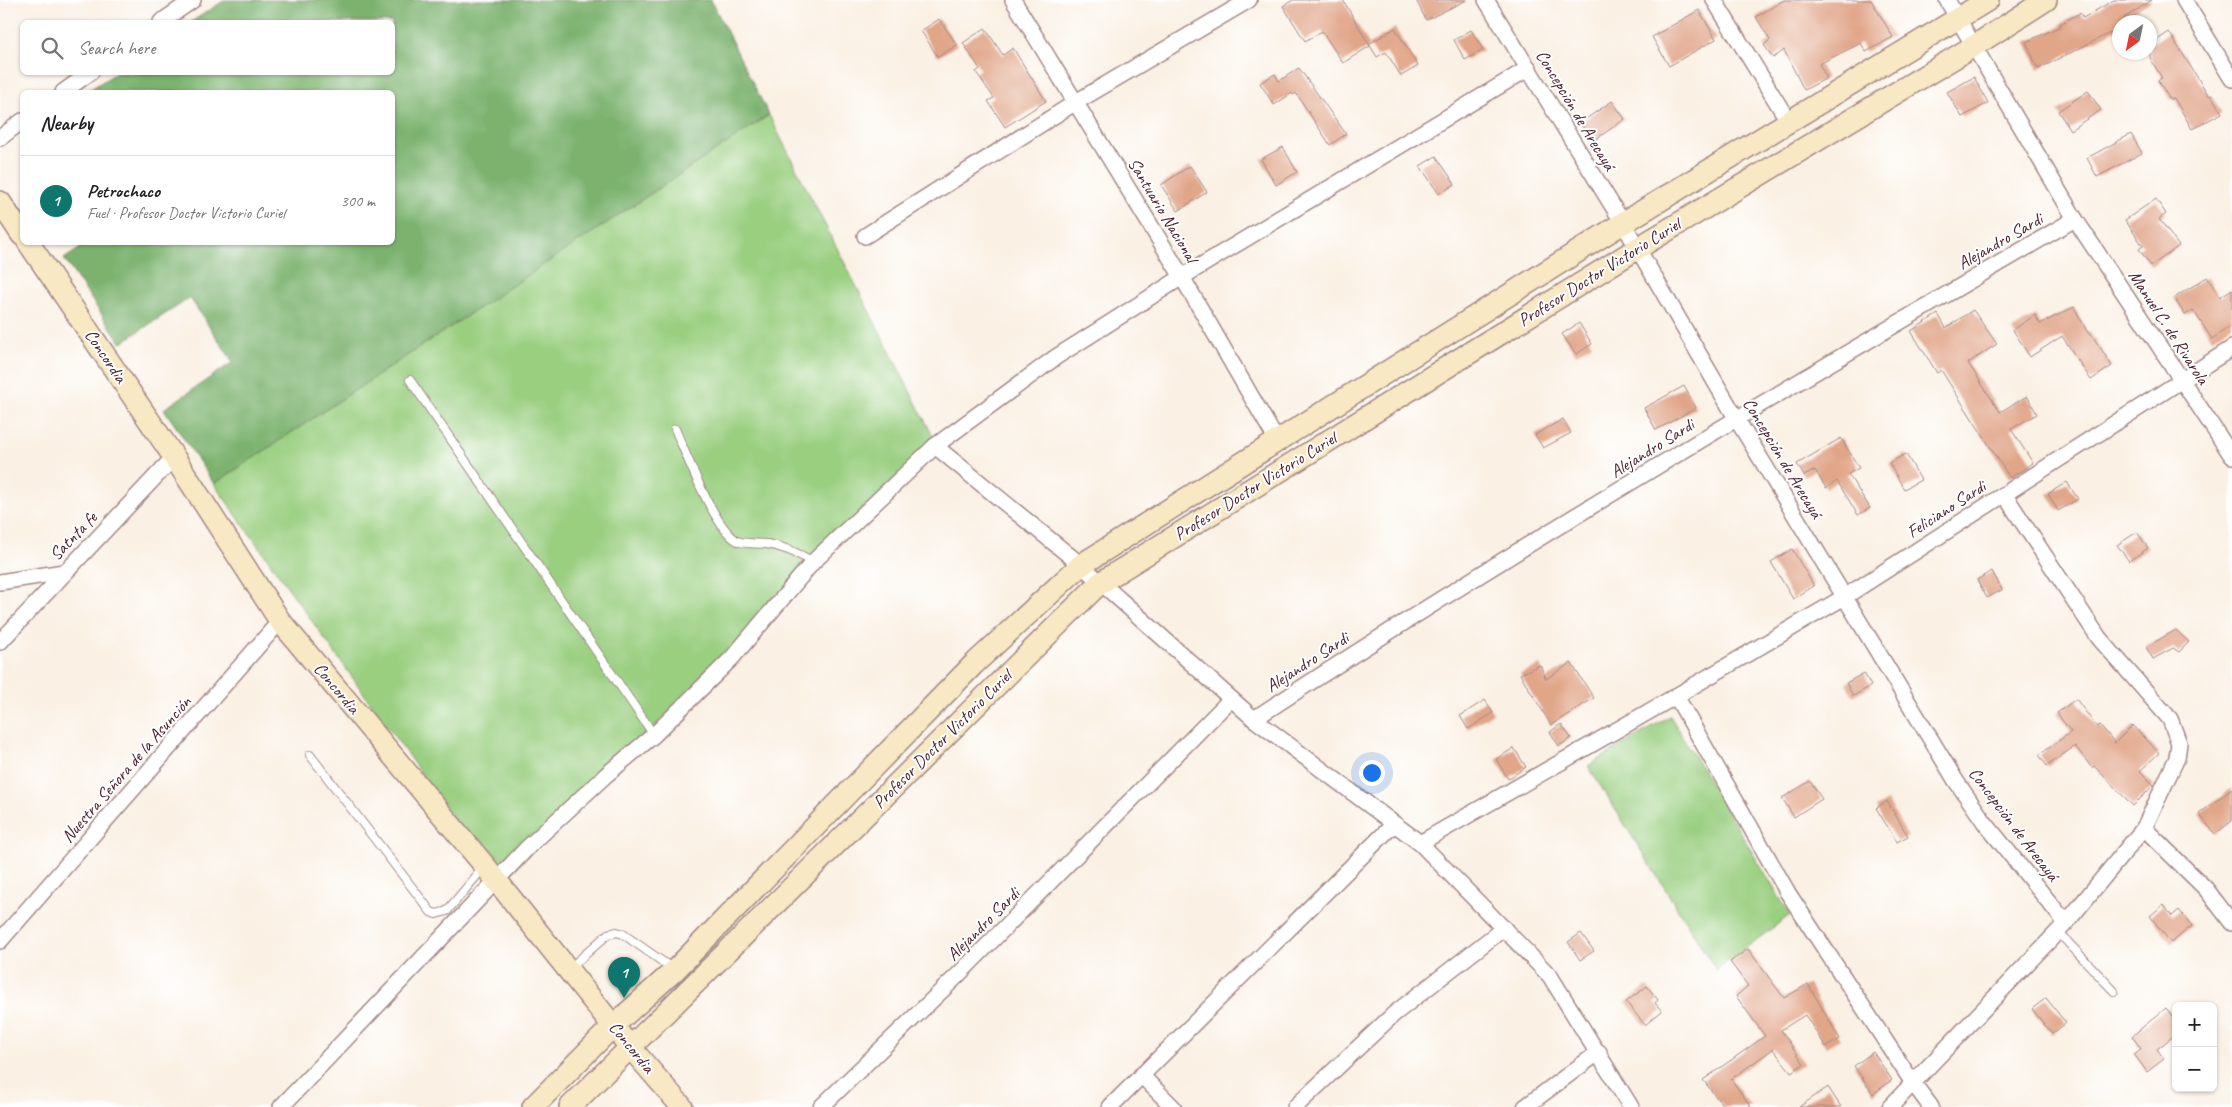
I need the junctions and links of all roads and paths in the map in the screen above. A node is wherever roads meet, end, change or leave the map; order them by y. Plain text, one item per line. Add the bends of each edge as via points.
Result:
1 (193, 0) edge
2 (1013, 0) edge
3 (1486, 0) edge
4 (1714, 0) edge
5 (1988, 0) edge
6 (2046, 0) edge
7 (2184, 0) edge
8 (1244, 1) edge
9 (164, 20) edge
10 (1961, 24) edge
11 (1529, 68) junction
12 (87, 75) edge
13 (2232, 79) edge
14 (66, 90) edge
15 (1076, 102) junction
16 (1789, 122) junction
17 (20, 123) edge
18 (0, 138) edge
19 (0, 202) edge
20 (2075, 219) junction
21 (1623, 223) junction
22 (20, 232) edge
23 (864, 236) dead end
24 (30, 245) edge
25 (1638, 248) junction
26 (1182, 277) junction
27 (2232, 348) edge
28 (410, 380) dead end
29 (2180, 380) junction
30 (1736, 418) junction
31 (675, 429) dead end
32 (1277, 442) junction
33 (935, 446) junction
34 (2232, 456) edge
35 (174, 457) junction
36 (2004, 494) junction
37 (813, 562) junction
38 (1081, 565) junction
39 (64, 572) junction
40 (0, 582) edge
41 (1100, 583) junction
42 (1846, 596) junction
43 (280, 621) junction
44 (0, 642) edge
45 (1676, 696) junction
46 (1231, 699) junction
47 (1254, 719) junction
48 (654, 735) junction
49 (310, 755) dead end
50 (1393, 825) junction
51 (2144, 828) junction
52 (1420, 843) junction
53 (491, 873) junction
54 (2232, 923) edge
55 (1504, 928) junction
56 (2062, 928) junction
57 (0, 941) edge
58 (569, 969) junction
59 (675, 970) junction
60 (2114, 991) dead end
61 (614, 1025) junction
62 (630, 1047) junction
63 (1599, 1052) junction
64 (1141, 1075) junction
65 (1913, 1083) junction
66 (281, 1107) edge
67 (533, 1107) edge
68 (570, 1107) edge
69 (682, 1107) edge
70 (820, 1107) edge
71 (1110, 1107) edge
72 (1173, 1107) edge
73 (1295, 1107) edge
74 (1525, 1107) edge
75 (1631, 1107) edge
76 (1890, 1107) edge
77 (1931, 1107) edge

1 - 9 street
2 - 15 street, Santuario Nacional
3 - 11 street, Concepción de Arecayá
4 - 16 street
5 - 10 main road, Profesor Doctor Victorio Curiel
6 - 10 main road, Profesor Doctor Victorio Curiel
7 - 13 street
8 - 15 street
10 - 16 main road, Profesor Doctor Victorio Curiel
10 - 20 street, Manuel C. de Rivarola
10 - 25 main road, Profesor Doctor Victorio Curiel
11 - 21 street, Concepción de Arecayá
11 - 26 street
12 - 14 street
15 - 23 street
15 - 26 street, Santuario Nacional
16 - 21 main road, Profesor Doctor Victorio Curiel
17 - 18 street
19 - 22 main road
20 - 29 street, Manuel C. de Rivarola
20 - 30 street, Alejandro Sardi
21 - 25 street, Concepción de Arecayá
21 - 32 main road, Profesor Doctor Victorio Curiel
24 - 35 main road, Concordia
25 - 30 street, Concepción de Arecayá
25 - 41 main road, Profesor Doctor Victorio Curiel
26 - 32 street, Santuario Nacional
26 - 33 street via 1056,358
27 - 29 street, Feliciano Sardi
28 - 48 lane
29 - 34 street, Manuel C. de Rivarola
29 - 36 street, Feliciano Sardi
30 - 42 street, Concepción de Arecayá
30 - 47 street, Alejandro Sardi
31 - 37 lane via 714,514 726,532 739,542 792,550
32 - 38 main road, Profesor Doctor Victorio Curiel
33 - 37 street
33 - 38 street
35 - 39 street, Satnta fe
35 - 43 main road, Concordia
36 - 42 street, Feliciano Sardi
36 - 51 street via 2099,638 2170,719 2179,743 2177,758
37 - 48 street via 745,645
38 - 41 street
38 - 59 main road, Profesor Doctor Victorio Curiel via 974,664
39 - 40 street
39 - 44 street, Satnta fe
41 - 46 street
41 - 62 main road, Profesor Doctor Victorio Curiel
42 - 45 street, Feliciano Sardi
42 - 56 street, Concepción de Arecayá via 1956,780
43 - 53 main road, Concordia
43 - 57 street, Nuestra Señora de la Asunción
45 - 52 street, Feliciano Sardi
45 - 65 street via 1788,894
46 - 47 street
46 - 70 street, Alejandro Sardi via 959,974
47 - 50 street
48 - 53 street via 528,847
49 - 53 lane via 431,912 447,911
50 - 52 street
50 - 64 street
51 - 54 street via 2206,889
51 - 56 street
52 - 55 street
53 - 58 main road, Concordia
53 - 66 street
55 - 63 street via 1550,976
55 - 73 street via 1394,1014
56 - 60 lane
56 - 65 street
58 - 59 lane via 608,934 617,932
58 - 61 main road, Concordia
59 - 61 main road, Profesor Doctor Victorio Curiel
61 - 62 main road, Concordia
61 - 67 main road, Profesor Doctor Victorio Curiel
62 - 68 main road, Profesor Doctor Victorio Curiel
62 - 69 main road, Concordia
63 - 74 street
63 - 75 street
64 - 71 street
64 - 72 street
65 - 76 street
65 - 77 street

